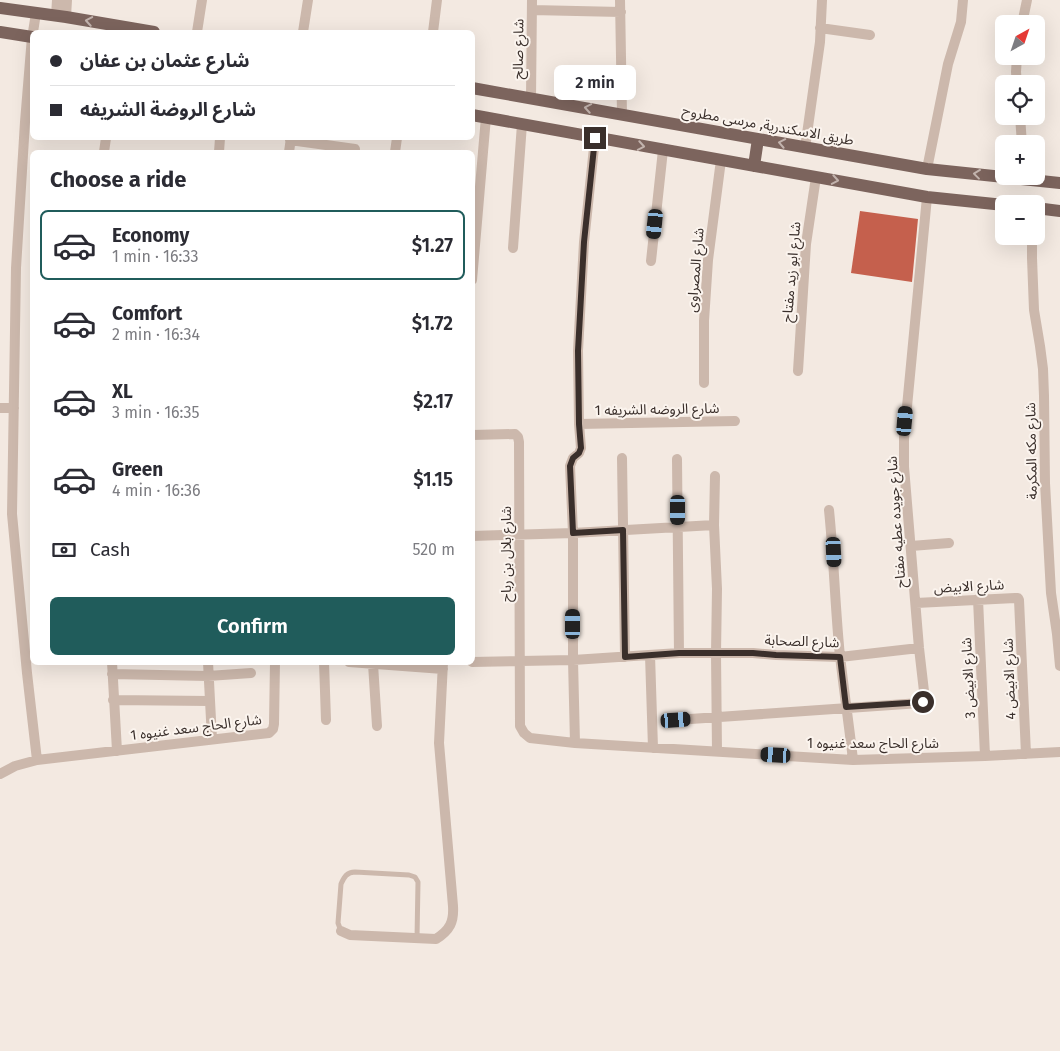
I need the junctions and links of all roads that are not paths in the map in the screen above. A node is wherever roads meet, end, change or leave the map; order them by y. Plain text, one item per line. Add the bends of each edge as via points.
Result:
1 (57, 0) edge
2 (67, 0) edge
3 (202, 0) edge
4 (308, 0) edge
5 (437, 0) edge
6 (620, 0) edge
7 (822, 0) edge
8 (963, 0) edge
9 (1027, 0) edge
10 (532, 5) edge
11 (0, 8) edge
12 (621, 12) junction
13 (36, 13) junction
14 (1024, 15) edge
15 (61, 16) junction
16 (820, 28) junction
17 (33, 30) edge
18 (142, 30) edge
19 (197, 30) edge
20 (303, 30) edge
21 (433, 30) edge
22 (0, 32) edge
23 (870, 35) dead end
24 (30, 37) edge
25 (30, 61) edge
26 (475, 89) edge
27 (531, 98) junction
28 (622, 114) junction
29 (475, 115) edge
30 (486, 117) junction
31 (522, 124) junction
32 (595, 138) junction
33 (758, 139) junction
34 (296, 140) edge
35 (805, 148) junction
36 (354, 149) dead end
37 (663, 150) junction
38 (721, 160) junction
39 (478, 166) edge
40 (754, 166) junction
41 (926, 168) junction
42 (995, 175) edge
43 (816, 177) junction
44 (1045, 181) edge
45 (1060, 183) edge
46 (927, 197) junction
47 (995, 204) edge
48 (1045, 209) edge
49 (1060, 211) edge
50 (475, 223) edge
51 (1032, 245) edge
52 (513, 248) dead end
53 (651, 261) dead end
54 (798, 371) dead end
55 (704, 383) dead end
56 (0, 408) edge
57 (14, 408) junction
58 (735, 421) dead end
59 (579, 424) junction
60 (475, 435) edge
61 (622, 458) dead end
62 (677, 459) dead end
63 (715, 476) dead end
64 (829, 510) dead end
65 (714, 525) junction
66 (678, 527) junction
67 (623, 530) junction
68 (573, 533) junction
69 (520, 535) junction
70 (475, 536) edge
71 (949, 543) dead end
72 (911, 546) junction
73 (978, 599) junction
74 (916, 603) junction
75 (1020, 603) joint
76 (920, 648) junction
77 (679, 653) junction
78 (716, 653) junction
79 (650, 655) junction
80 (625, 657) junction
81 (840, 657) junction
82 (573, 660) junction
83 (475, 662) edge
84 (520, 662) junction
85 (112, 665) edge
86 (208, 665) edge
87 (275, 665) edge
88 (324, 665) edge
89 (373, 665) edge
90 (408, 665) edge
91 (443, 666) edge
92 (1060, 666) edge
93 (251, 673) dead end
94 (112, 674) junction
95 (208, 676) junction
96 (113, 700) junction
97 (209, 701) junction
98 (846, 707) junction
99 (716, 717) junction
100 (520, 719) joint
101 (326, 720) dead end
102 (676, 720) dead end
103 (377, 726) dead end
104 (212, 739) junction
105 (575, 743) junction
106 (653, 748) junction
107 (117, 751) junction
108 (718, 752) junction
109 (1060, 752) edge
110 (1026, 754) junction
111 (985, 756) junction
112 (36, 760) junction
113 (853, 760) junction
114 (0, 774) edge
115 (341, 931) joint
116 (417, 938) junction

1 - 15 street
2 - 15 street
3 - 19 street
4 - 20 street
5 - 21 street
6 - 12 street
7 - 16 street
8 - 41 street via 961,22 948,64
9 - 14 street
10 - 12 street
10 - 27 street, شارع صالح
11 - 13 main road
12 - 28 street
13 - 15 main road
13 - 17 street
18 -> 15 main road
16 - 23 street
16 - 35 street
22 - 24 main road
25 - 57 street via 16,268
26 - 27 main road, طريق الاسكندرية, مرسى مطروح
28 -> 27 main road, طريق الاسكندرية, مرسى مطروح
28 - 33 main road, طريق الاسكندرية, مرسى مطروح
29 - 30 main road
30 - 31 main road
30 - 39 street
31 - 32 main road
31 - 52 street
32 -> 37 main road
32 - 59 street via 584,242 578,351
35 -> 33 main road, طريق الاسكندرية, مرسى مطروح
33 - 40 main road
34 - 36 street
35 - 41 main road, طريق الاسكندرية, مرسى مطروح
37 - 38 main road
37 - 53 street
38 - 40 main road
38 - 55 street, شارع المصراوى via 708,260
39 - 50 street
40 - 43 main road
42 -> 41 main road, طريق الاسكندرية, مرسى مطروح
43 -> 46 main road
43 - 54 street, شارع ابو زيد مفتاح via 806,244
44 - 45 main road, طريق الاسكندرية, مرسى مطروح
46 - 47 main road
46 - 72 street, شارع جويده عطيه مفتاح via 904,438
48 - 49 main road
51 - 92 street, شارع مكه المكرمة via 1034,310 1043,378 1051,593
56 - 57 street
57 - 112 street via 12,514
58 - 59 street, شارع الروضه الشريفه 1
59 - 68 street via 581,448 570,466
60 - 69 street, شارع بلال بن رباح via 515,434 518,437
61 - 67 street
62 - 66 street
63 - 65 street
64 - 81 street
65 - 66 street
65 - 78 street
66 - 67 street
66 - 77 street
67 - 68 street
67 - 80 street
68 - 69 street
68 - 82 street
69 - 70 street
69 - 84 street, شارع بلال بن رباح
71 - 72 street
72 - 74 street, شارع جويده عطيه مفتاح
73 - 74 street, شارع الابيض
73 - 75 street, شارع الابيض via 1018,598
73 - 111 street, شارع الابيض 3
74 - 76 street, شارع جويده عطيه مفتاح
75 - 110 street, شارع الابيض 4
76 - 81 street, شارع الصحابة
76 - 98 street, شارع جويده عطيه مفتاح via 926,696 923,702
77 - 78 street, شارع الصحابة
77 - 79 street, شارع الصحابة
78 - 81 street, شارع الصحابة
78 - 99 street
79 - 80 street, شارع الصحابة
79 - 106 street
80 - 82 street, شارع الصحابة
81 - 98 street
82 - 84 street, شارع الصحابة
82 - 105 street
83 - 84 street, شارع الصحابة
84 - 100 street, شارع بلال بن رباح
85 - 94 street
86 - 95 street
87 - 104 street, شارع الحاج سعد غنيوه 1 via 273,729 269,733
88 - 101 street
89 - 103 street
90 - 91 street
91 - 116 street via 438,743 453,916 450,926 436,939
93 - 95 street
94 - 95 street
94 - 96 street
95 - 97 street
96 - 97 street
96 - 107 street
97 - 104 street
98 - 99 street
98 - 113 street
99 - 102 street
99 - 108 street
100 - 105 street, شارع الحاج سعد غنيوه 1 via 520,726 530,738
104 - 107 street, شارع الحاج سعد غنيوه 1
105 - 106 street, شارع الحاج سعد غنيوه 1
106 - 108 street, شارع الحاج سعد غنيوه 1
107 - 112 street, شارع الحاج سعد غنيوه 1
108 - 113 street, شارع الحاج سعد غنيوه 1
109 - 110 street, شارع الحاج سعد غنيوه 1
110 - 111 street, شارع الحاج سعد غنيوه 1
111 - 113 street, شارع الحاج سعد غنيوه 1
112 - 114 street, شارع الحاج سعد غنيوه 1
115 - 116 street via 350,935
115 - 116 lane via 338,923 341,884 346,875 350,872 409,874 418,882

